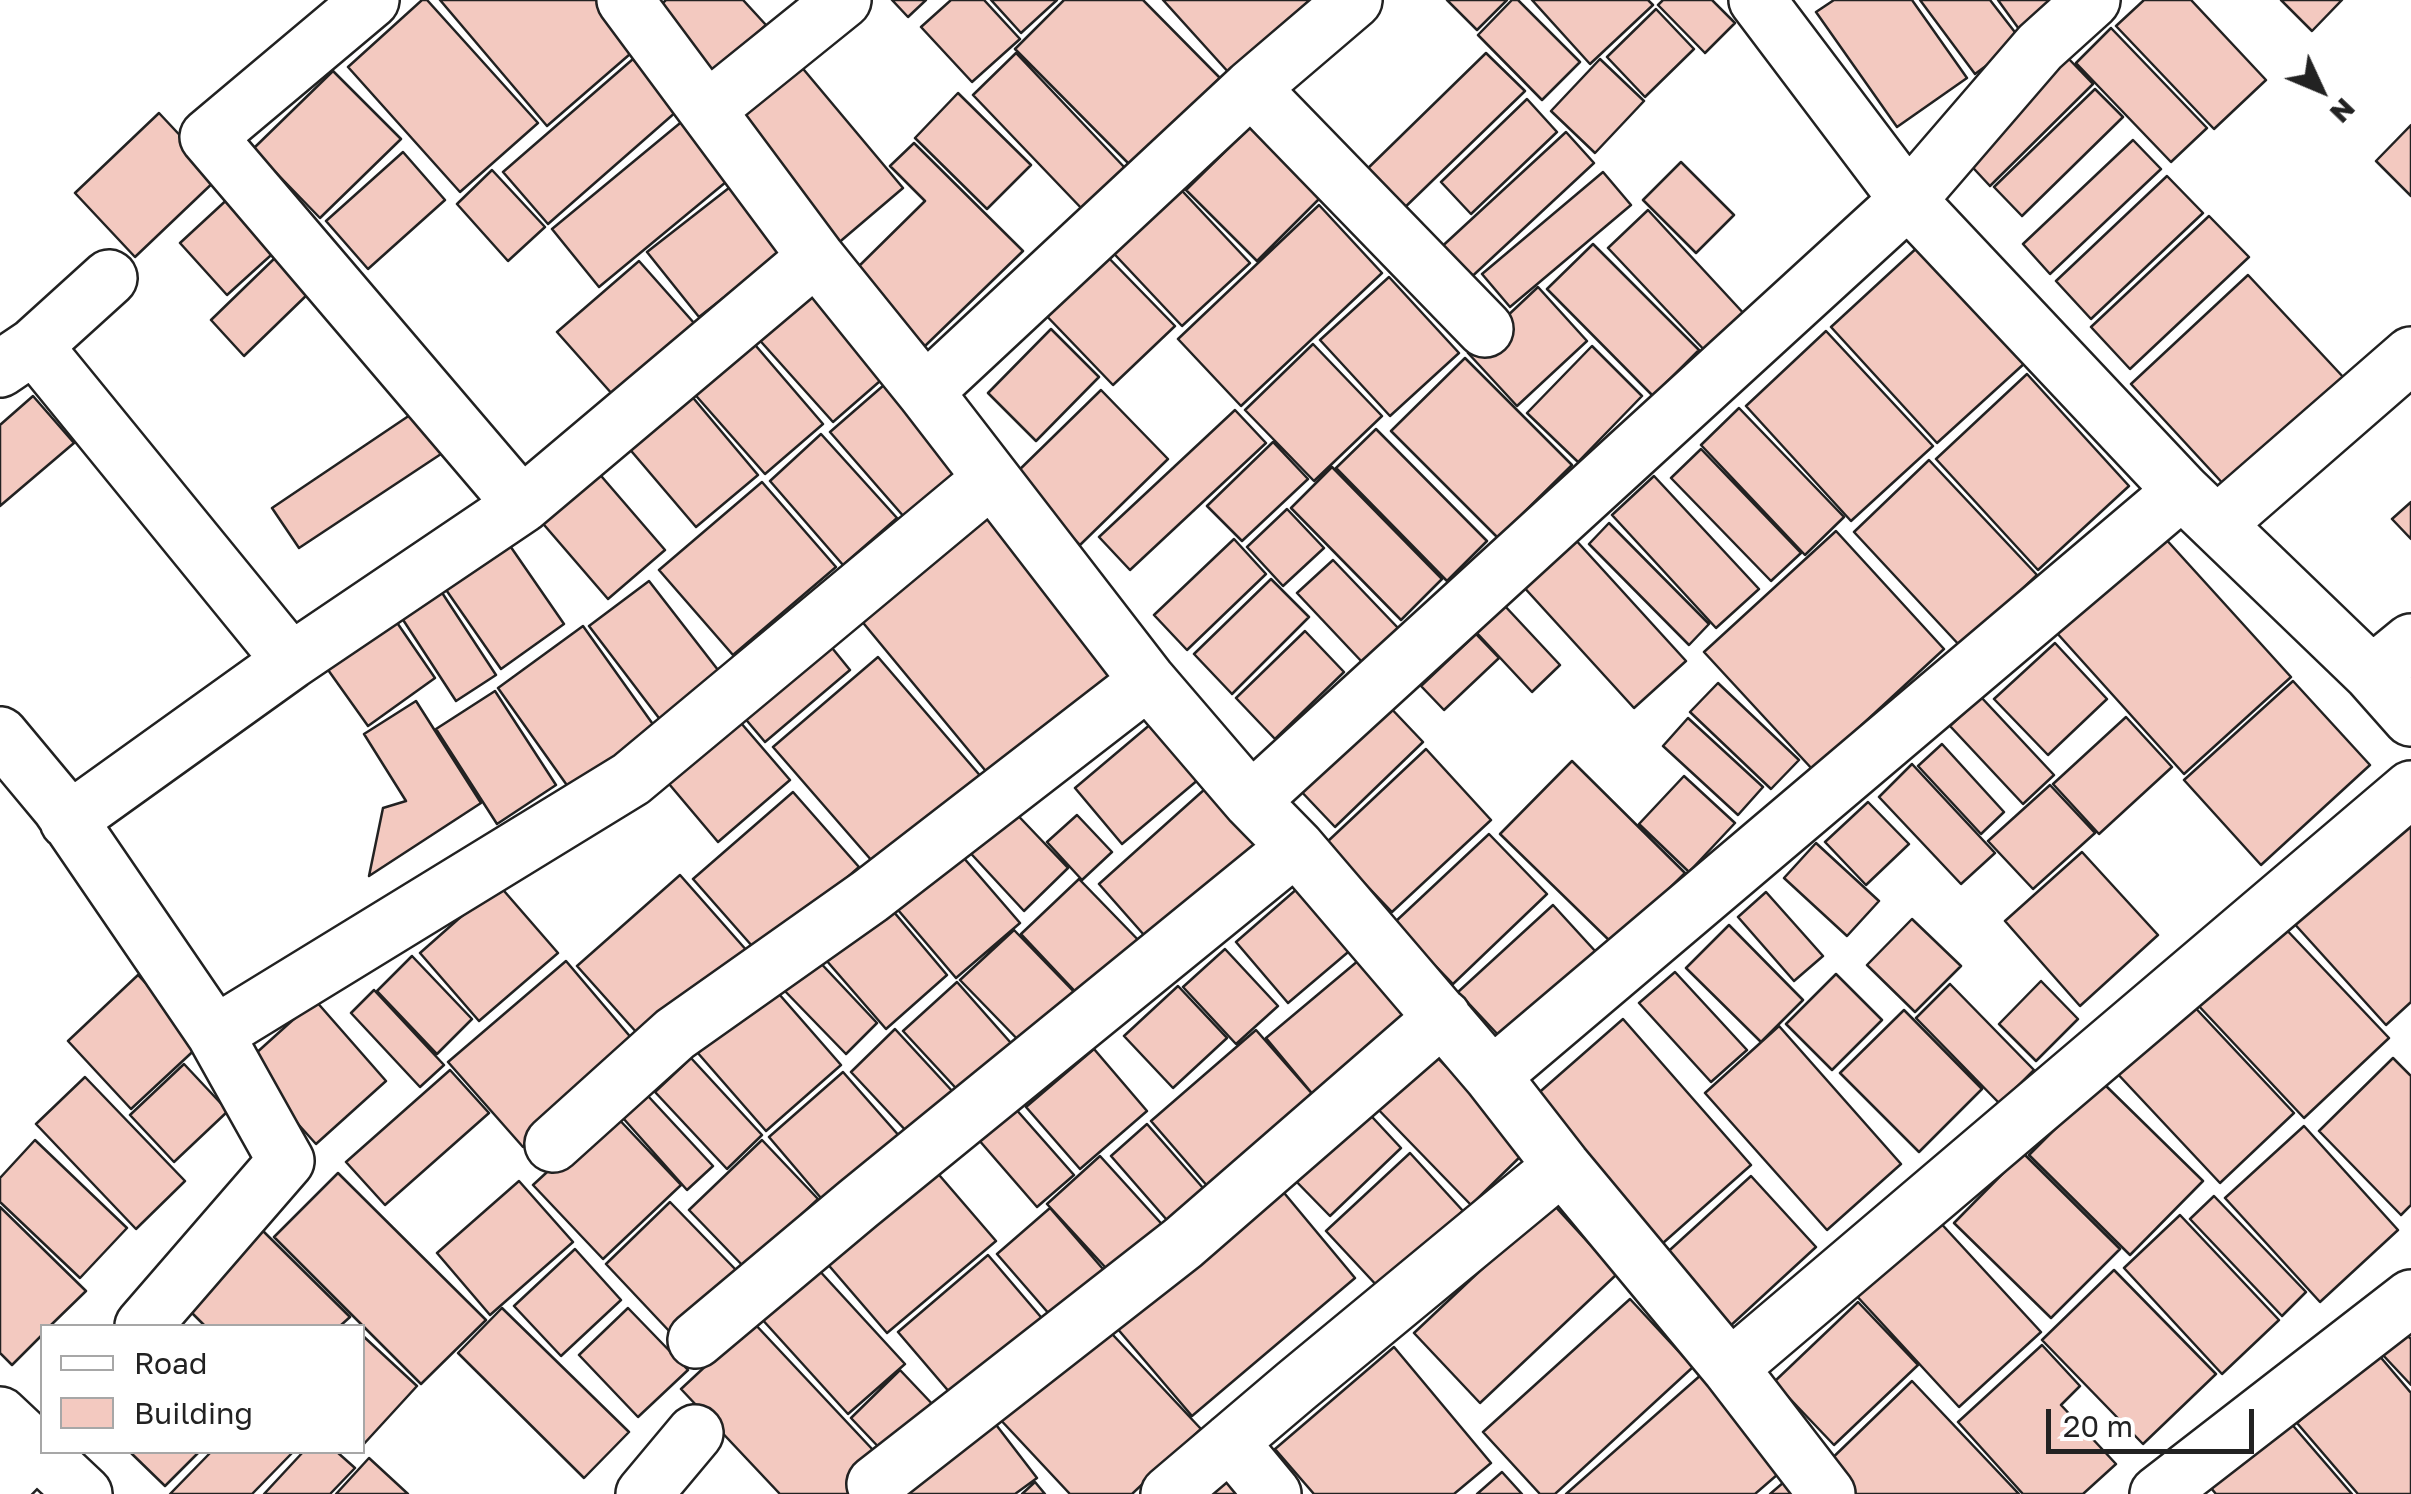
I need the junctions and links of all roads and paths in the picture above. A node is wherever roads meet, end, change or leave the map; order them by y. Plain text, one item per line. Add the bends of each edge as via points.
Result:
1 (370, 0) edge
2 (625, 0) edge
3 (843, 0) edge
4 (1354, 0) edge
5 (1757, 0) edge
6 (2092, 0) edge
7 (1251, 88) junction
8 (708, 109) junction
9 (1908, 200) junction
10 (816, 256) junction
11 (109, 278) dead end
12 (1485, 329) dead end
13 (2411, 355) edge
14 (17, 357) edge
15 (925, 392) junction
16 (991, 480) junction
17 (522, 505) junction
18 (2200, 507) junction
19 (2391, 658) edge
20 (290, 662) junction
21 (1148, 682) junction
22 (2411, 718) edge
23 (0, 735) edge
24 (2411, 789) edge
25 (1251, 801) junction
26 (68, 821) junction
27 (1296, 847) junction
28 (1443, 1017) junction
29 (215, 1034) junction
30 (1492, 1076) junction
31 (553, 1144) dead end
32 (1562, 1166) junction
33 (2411, 1298) edge
34 (145, 1324) edge
35 (696, 1340) dead end
36 (1730, 1368) junction
37 (695, 1433) dead end
38 (1230, 1442) junction
39 (20, 1448) edge
40 (876, 1484) dead end
41 (84, 1494) edge
42 (644, 1494) edge
43 (1169, 1494) edge
44 (1272, 1494) edge
45 (1827, 1494) edge
46 (2158, 1494) edge

1 - 17 street via 208,136
2 - 8 street
3 - 8 street
4 - 7 street
5 - 9 street
6 - 9 street via 2040,46
7 - 12 street
7 - 15 street
8 - 10 street
9 - 18 street
9 - 25 street
10 - 15 street
10 - 17 street
11 - 14 street
13 - 18 street
14 - 20 street
15 - 16 street
16 - 21 street
16 - 29 street via 631,779
17 - 20 street
18 - 19 street
18 - 30 street
19 - 22 street
20 - 26 street
21 - 25 street
21 - 31 street via 870,896 675,1034
23 - 26 street
24 - 36 street
25 - 27 street
26 - 29 street
27 - 28 street
27 - 35 street
28 - 30 street
28 - 40 street via 1183,1243
29 - 34 street via 286,1161
30 - 32 street
32 - 36 street
32 - 38 street
33 - 46 street
36 - 45 street
37 - 42 street
38 - 43 street
38 - 44 street
39 - 41 street

